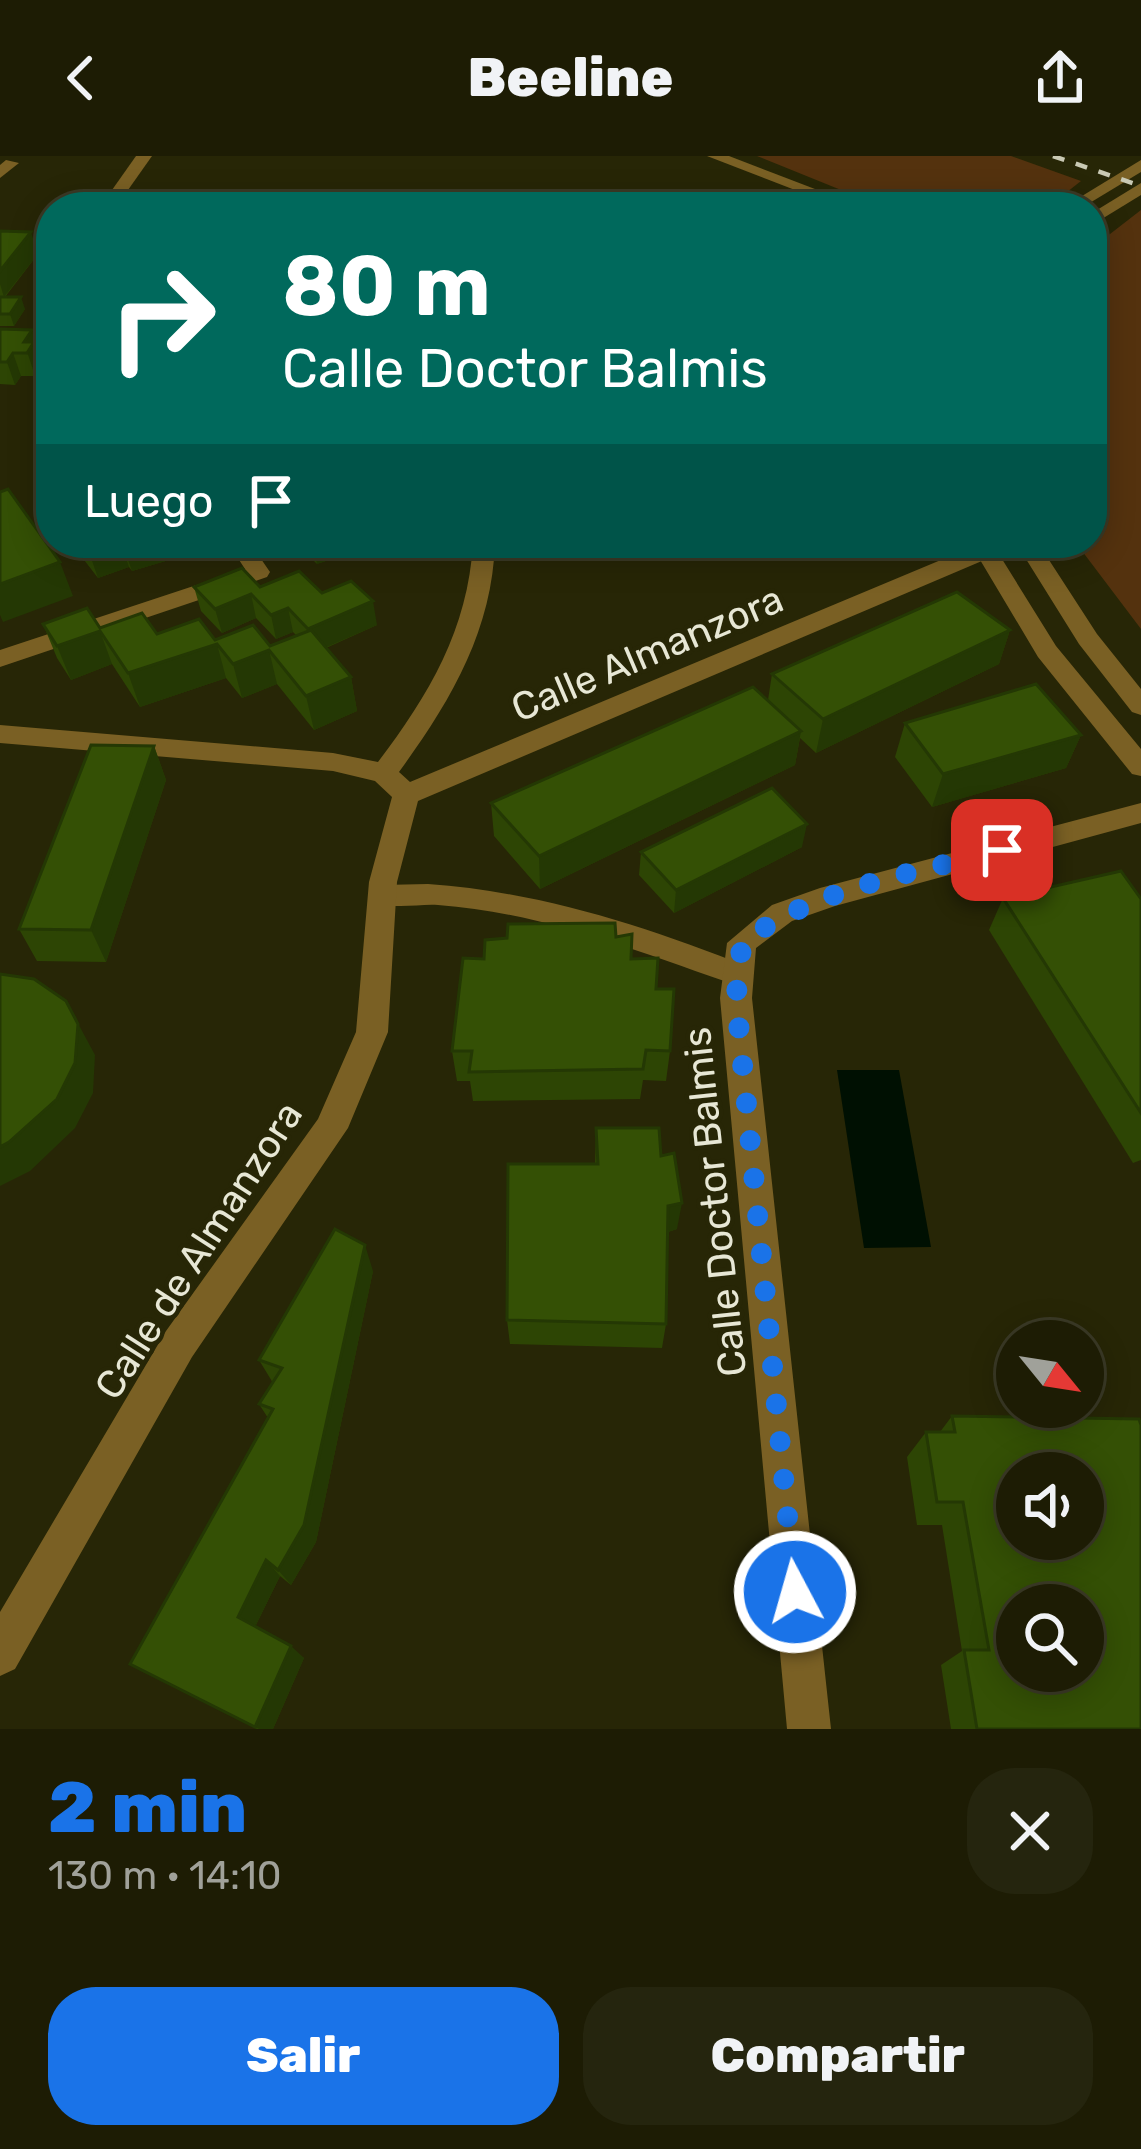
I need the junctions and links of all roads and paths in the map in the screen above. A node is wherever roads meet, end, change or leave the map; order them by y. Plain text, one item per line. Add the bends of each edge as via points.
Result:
1 (144, 156) edge
2 (715, 156) edge
3 (1141, 164) edge
4 (1141, 188) edge
5 (119, 192) edge
6 (813, 192) edge
7 (1096, 192) edge
8 (1107, 210) edge
9 (0, 241) edge
10 (36, 243) edge
11 (249, 558) edge
12 (482, 558) edge
13 (964, 558) edge
14 (989, 558) edge
15 (1037, 558) edge
16 (0, 659) edge
17 (1141, 706) edge
18 (0, 734) edge
19 (1141, 767) edge
20 (395, 784) junction
21 (1141, 813) edge
22 (382, 895) junction
23 (739, 975) junction
24 (0, 1654) edge
25 (809, 1729) edge

1 - 5 street
2 - 6 street
3 - 7 street
4 - 8 street
9 - 10 street
11 - 16 street via 259,572
12 - 20 street via 473,627
13 - 20 street, Calle Almanzora
14 - 19 street via 1047,651
15 - 17 street
18 - 20 street via 333,762
20 - 22 street, Calle de Almanzora
21 - 23 street, Calle Doctor Balmis via 782,913 742,943
22 - 23 street via 422,892 545,910
22 - 24 street, Calle de Almanzora via 372,1032 331,1129 179,1344
23 - 25 street, Calle Doctor Balmis

